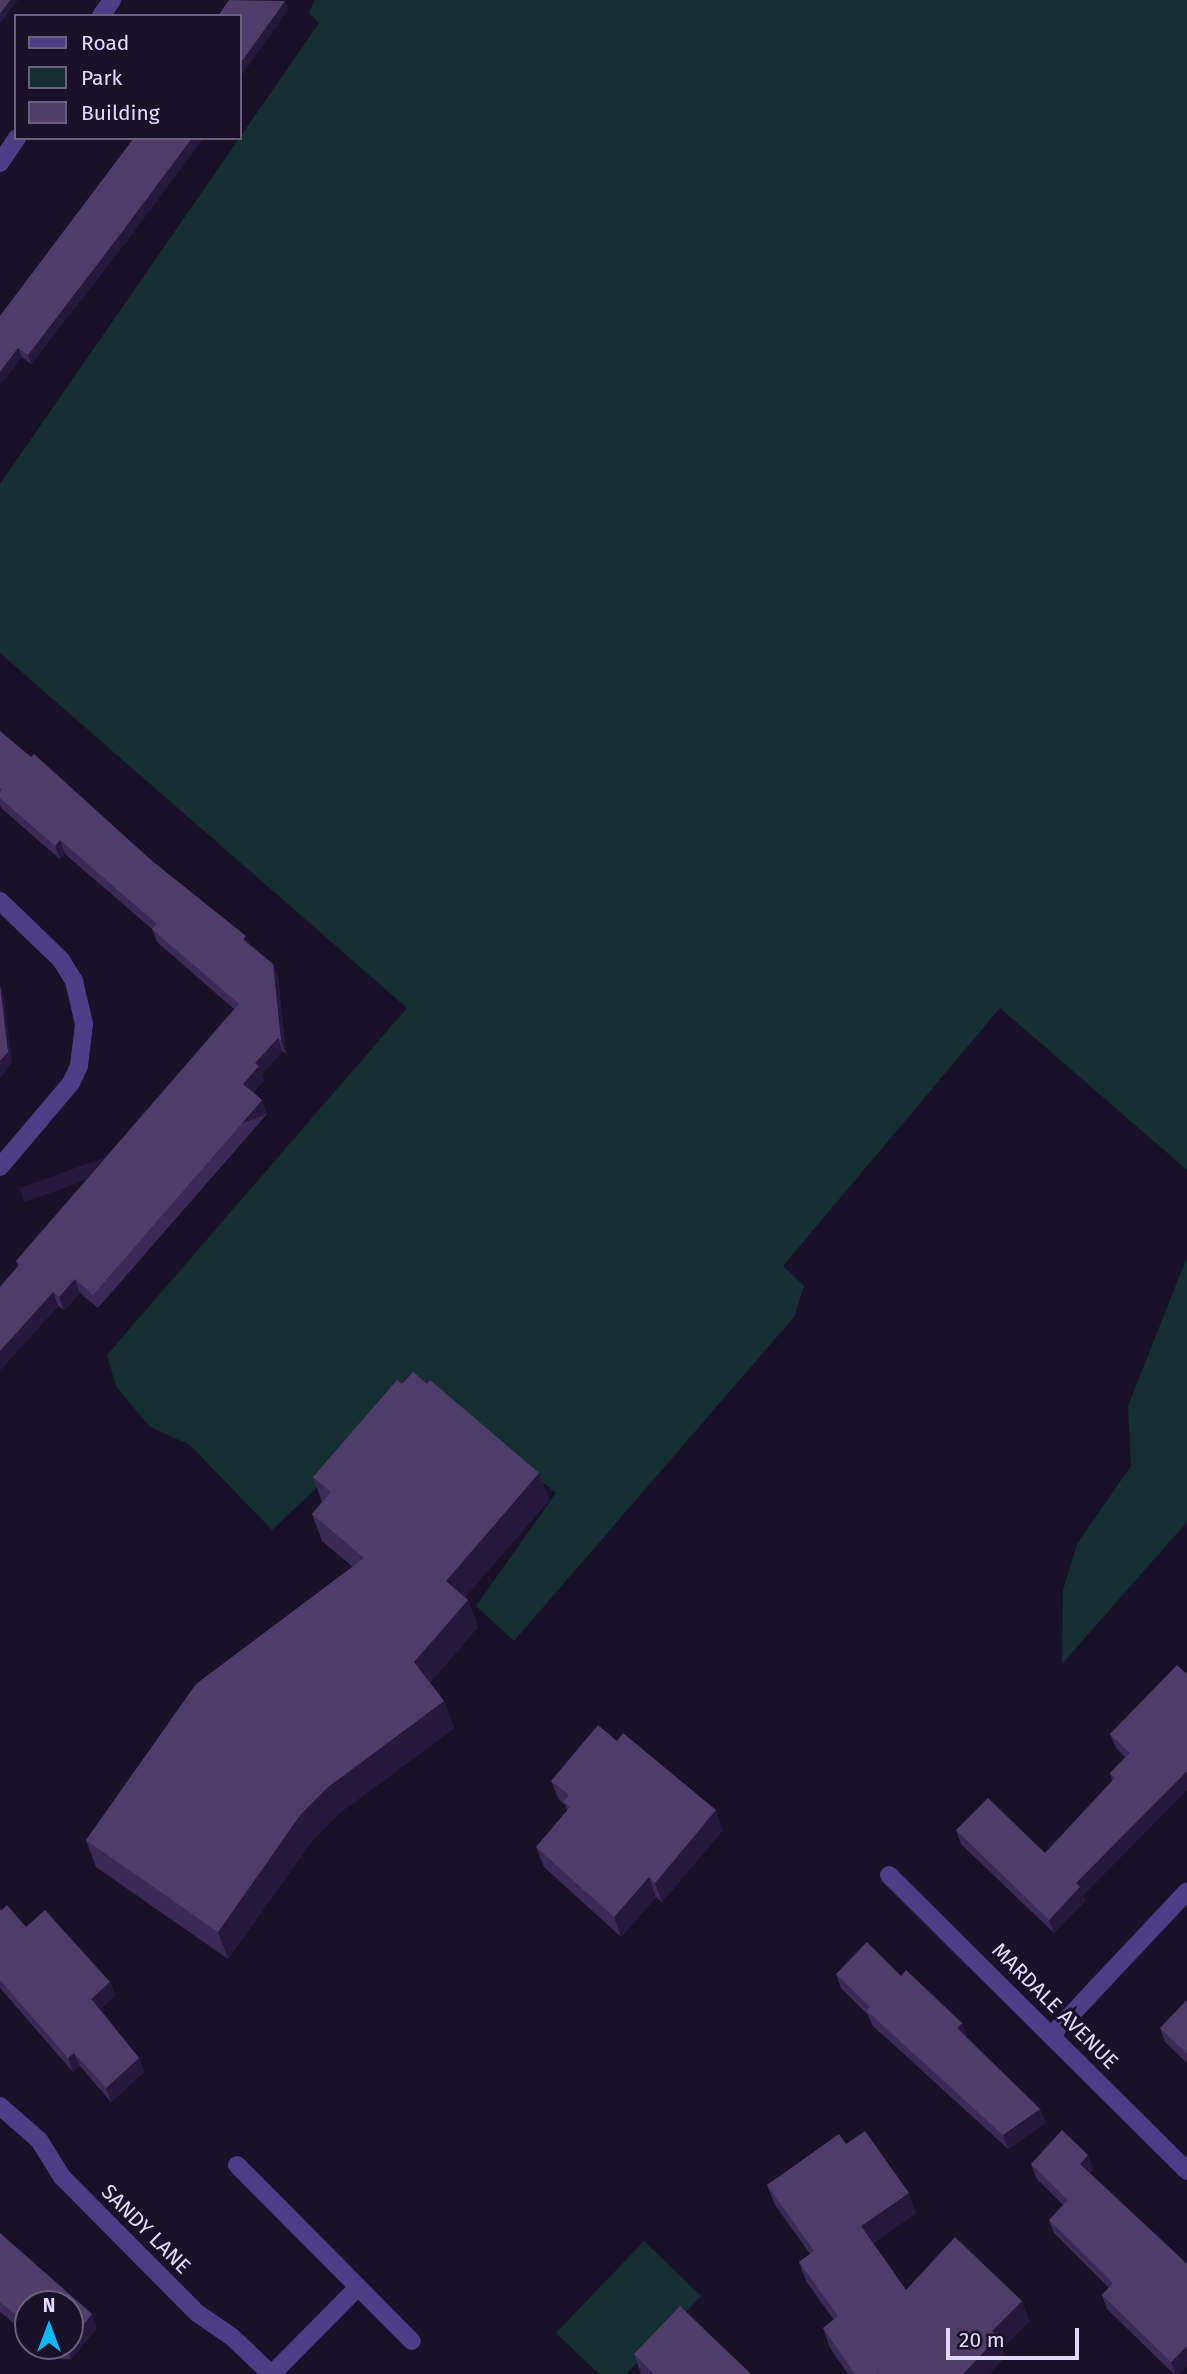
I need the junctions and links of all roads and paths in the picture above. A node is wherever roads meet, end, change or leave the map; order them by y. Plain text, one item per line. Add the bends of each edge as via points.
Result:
1 (16, 140) edge
2 (0, 163) edge
3 (0, 901) edge
4 (0, 1167) edge
5 (889, 1875) dead end
6 (1187, 1891) edge
7 (1052, 2035) junction
8 (0, 2106) edge
9 (237, 2165) dead end
10 (1187, 2171) edge
11 (358, 2287) junction
12 (412, 2341) dead end
13 (271, 2374) edge

1 - 2 street
3 - 4 street via 61,960 78,991 84,1024 79,1066 71,1083
5 - 7 street, MARDALE AVENUE
6 - 7 street
7 - 10 street, MARDALE AVENUE
8 - 13 street, SANDY LANE via 39,2140 62,2177 197,2313 232,2337
9 - 11 street
11 - 12 street
11 - 13 street

